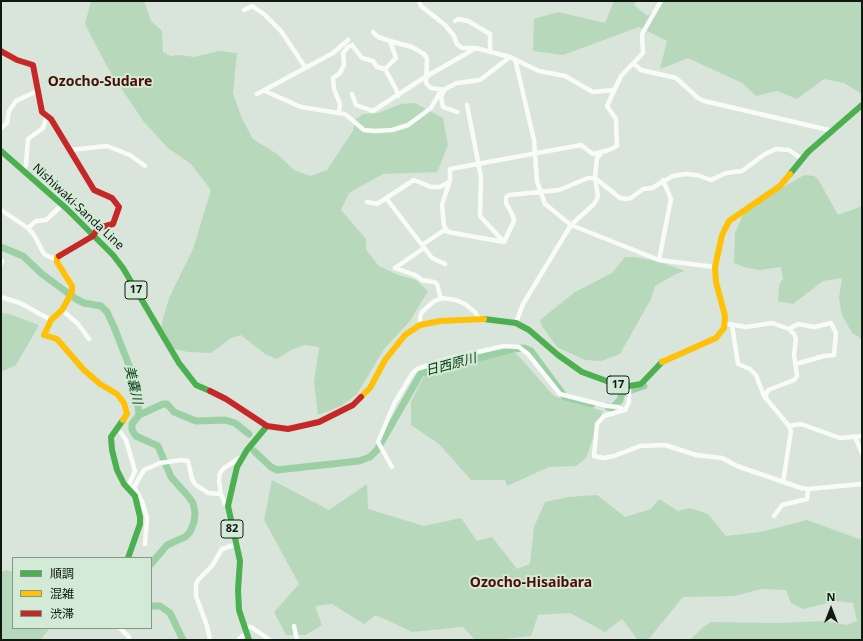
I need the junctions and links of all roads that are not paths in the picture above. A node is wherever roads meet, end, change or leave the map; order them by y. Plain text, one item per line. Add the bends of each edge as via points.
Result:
1 (419, 1) edge
2 (661, 1) edge
3 (244, 10) dead end
4 (455, 21) dead end
5 (373, 32) dead end
6 (447, 36) dead end
7 (455, 39) junction
8 (348, 40) dead end
9 (390, 41) junction
10 (476, 48) junction
11 (1, 51) edge
12 (490, 52) junction
13 (512, 58) junction
14 (634, 64) junction
15 (305, 66) junction
16 (385, 69) junction
17 (425, 77) junction
18 (445, 90) junction
19 (614, 90) junction
20 (37, 91) junction
21 (265, 91) junction
22 (257, 94) dead end
23 (352, 94) dead end
24 (398, 96) junction
25 (467, 105) dead end
26 (862, 105) edge
27 (339, 112) junction
28 (457, 112) dead end
29 (47, 115) junction
30 (1, 128) edge
31 (833, 131) junction
32 (70, 150) junction
33 (1, 151) edge
34 (536, 153) junction
35 (601, 153) junction
36 (802, 159) junction
37 (478, 164) junction
38 (145, 166) dead end
39 (23, 171) junction
40 (451, 176) junction
41 (595, 178) junction
42 (663, 180) junction
43 (540, 193) junction
44 (386, 198) junction
45 (367, 202) dead end
46 (62, 205) junction
47 (1, 210) edge
48 (571, 225) junction
49 (28, 228) junction
50 (446, 229) junction
51 (93, 236) junction
52 (504, 242) junction
53 (423, 246) junction
54 (57, 257) junction
55 (659, 260) junction
56 (445, 264) dead end
57 (715, 268) junction
58 (1, 298) edge
59 (440, 298) junction
60 (62, 310) junction
61 (479, 319) junction
62 (50, 320) junction
63 (516, 323) junction
64 (728, 324) junction
65 (420, 325) junction
66 (789, 329) junction
67 (89, 340) dead end
68 (796, 364) junction
69 (629, 387) junction
70 (765, 398) junction
71 (625, 410) junction
72 (266, 426) junction
73 (789, 426) junction
74 (121, 433) dead end
75 (862, 436) edge
76 (855, 437) junction
77 (862, 453) edge
78 (244, 455) junction
79 (392, 467) dead end
80 (783, 482) junction
81 (862, 484) edge
82 (131, 487) junction
83 (808, 489) junction
84 (221, 494) junction
85 (228, 506) junction
86 (774, 516) dead end
87 (144, 544) dead end
88 (237, 544) junction
89 (128, 557) edge
90 (294, 626) dead end
91 (121, 629) edge
92 (245, 630) junction
93 (129, 640) edge
94 (210, 640) edge
95 (238, 640) edge
96 (248, 640) edge
97 (270, 640) edge
98 (297, 640) edge

1 - 7 street via 421,6 445,25
2 - 14 street via 642,34 643,53
3 - 15 street via 252,6 264,14 281,31
4 - 12 street via 468,21 490,34
5 - 9 street via 378,37
6 - 7 street
7 - 10 street via 456,44 462,48
8 - 15 street via 333,52
9 - 16 street via 396,58
9 - 17 street via 412,47 424,54 427,59
10 - 12 street
10 - 17 street
11 - 20 main road via 33,65
12 - 13 street
13 - 18 street via 480,80 457,84
13 - 19 street via 539,71 565,76 593,92
13 - 34 street
14 - 19 street via 621,76
14 - 31 street via 641,70 676,78 704,101
15 - 21 street
16 - 24 street
16 - 27 street via 377,67 373,61 362,58 352,45 348,47 343,53 344,65 340,73 333,78 340,104
17 - 18 street via 431,88
17 - 24 street
18 - 27 street via 439,94 432,108 422,116 408,125 392,130 364,130
18 - 28 street via 441,97 443,107
19 - 35 street via 607,106 616,119 618,146
20 - 29 main road via 41,109
20 - 30 street via 16,101 9,112 7,123
21 - 22 street
21 - 27 street via 301,107
23 - 24 street via 356,105 373,111
25 - 37 street
26 - 31 main road
29 - 32 main road
29 - 39 street via 43,128 28,139 26,165
31 - 36 main road
32 - 38 street via 107,146
32 - 51 main road via 94,190 112,198 119,207 114,224 98,228
33 - 39 main road, Nishiwaki-Sanda Line / 17
34 - 35 street via 581,145 593,154
34 - 37 street
34 - 43 street
35 - 41 street via 597,158
36 - 42 street via 782,148 765,154 742,171 726,173 716,179 685,174
36 - 57 main road via 780,186 729,221 722,235
37 - 40 street via 450,169
37 - 52 street via 482,184 480,216
39 - 46 main road, Nishiwaki-Sanda Line / 17
40 - 44 street via 446,185 440,187 431,187 414,180
40 - 50 street via 442,205
41 - 42 street via 620,198 626,199 643,189 652,188
41 - 43 street via 588,178 559,190
41 - 48 street via 598,197
42 - 55 street via 671,199
43 - 48 street via 545,204
43 - 52 street via 506,197 514,221
44 - 45 street via 377,204
44 - 53 street
46 - 49 street via 46,220 36,221
46 - 51 main road, Nishiwaki-Sanda Line / 17
47 - 49 street
48 - 55 street
48 - 63 street via 523,304
49 - 54 street via 44,254 52,258
50 - 52 street via 448,232
50 - 53 street
51 - 54 main road
51 - 72 main road, Nishiwaki-Sanda Line / 17 via 123,268 191,380 196,385 226,399
53 - 56 street via 432,258
53 - 59 street via 395,268 437,284
54 - 60 main road via 57,262 72,286
55 - 57 street
57 - 64 main road via 716,282
58 - 62 street via 20,303
59 - 61 street via 465,304 476,312
59 - 65 street via 422,312
60 - 62 main road
60 - 67 street via 78,324
61 - 63 main road, Nishiwaki-Sanda Line / 17
61 - 65 main road, Nishiwaki-Sanda Line / 17 via 440,320
62 - 82 main road via 44,335 57,339 83,369 100,384 117,394 124,403 127,414 111,437 117,470 124,484
63 - 69 main road, Nishiwaki-Sanda Line / 17 via 529,330 582,372 615,385
64 - 66 street via 746,327 772,323
64 - 69 main road, 17 via 716,338 664,360 645,381
64 - 70 street via 738,364 756,375
65 - 72 main road, Nishiwaki-Sanda Line / 17 via 399,341 370,388 354,405 327,419 306,426 288,429
66 - 68 street via 796,339
66 - 68 street via 798,324 814,327 831,323 836,333 834,355
68 - 70 street via 797,376 794,380 768,390
69 - 71 street via 629,402
70 - 73 street
71 - 79 street via 560,394 528,354 519,348 504,346 428,364 412,374 394,404 378,442
71 - 80 street via 599,419 594,456 603,458 640,446 664,445 696,455 722,458
72 - 78 main road, 82
73 - 76 street via 801,424 840,438
73 - 80 street via 791,436
74 - 82 street via 126,440 135,471
75 - 76 street
76 - 77 street
78 - 84 street via 220,473
78 - 85 main road, 82 via 232,481
80 - 83 street
81 - 83 street
82 - 84 street via 144,470 160,463 188,461 195,484 208,492
82 - 87 street via 142,501 147,518
82 - 89 main road via 140,524
83 - 86 street via 807,499 782,505
84 - 85 street
85 - 88 main road, 82
88 - 92 main road, 82 via 241,569 238,603
88 - 94 street via 222,549 212,566 196,584 196,596
90 - 98 street
91 - 93 street
92 - 95 street
92 - 96 main road, 82
92 - 97 street via 251,627

